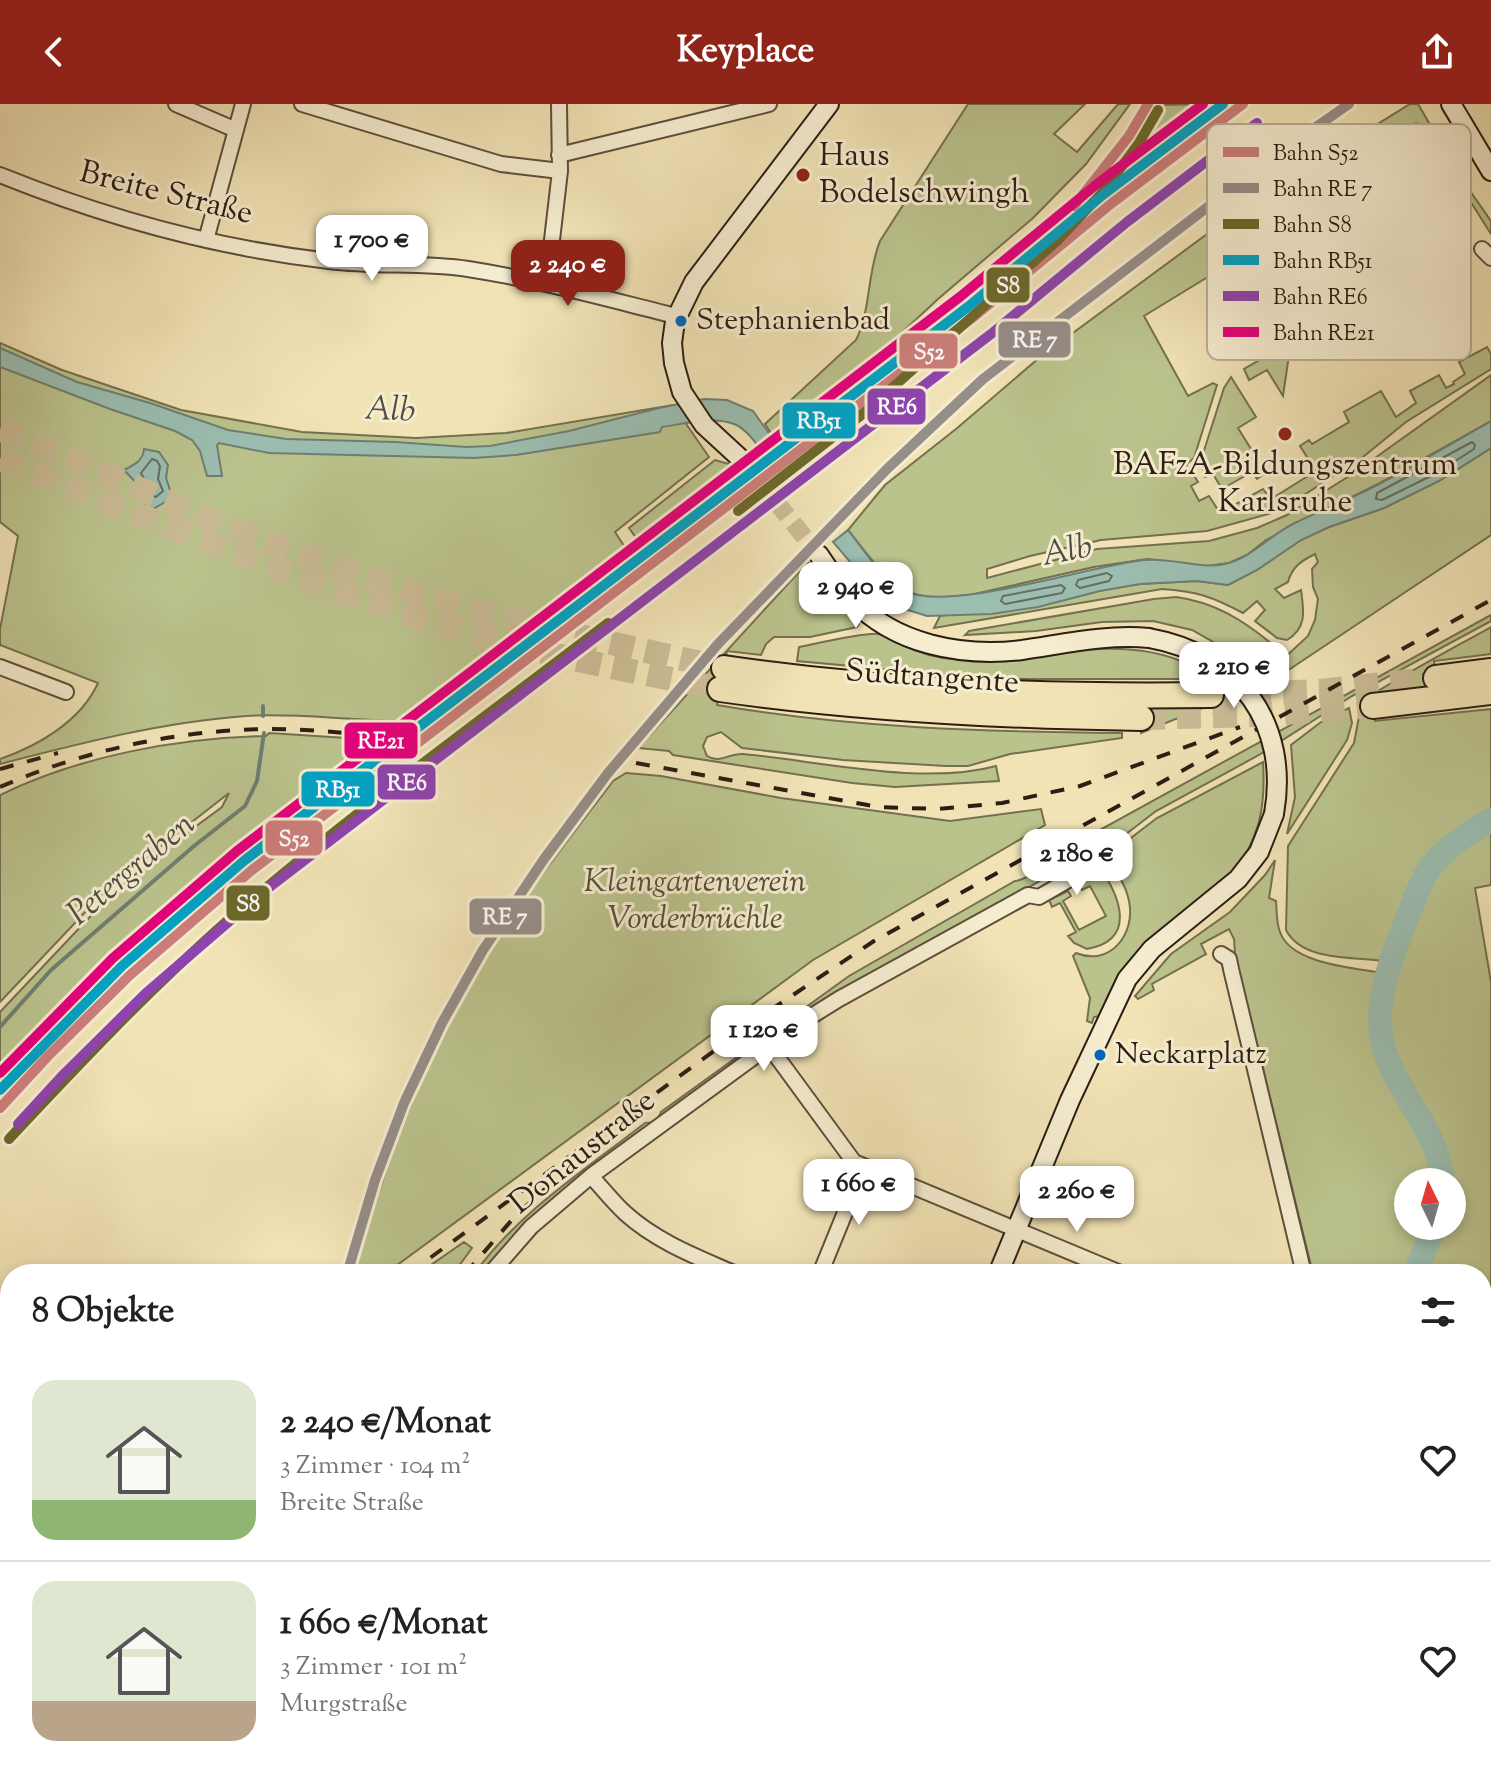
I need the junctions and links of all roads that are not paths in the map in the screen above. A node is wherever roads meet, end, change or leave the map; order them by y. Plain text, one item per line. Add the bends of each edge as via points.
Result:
1 (176, 104) edge
2 (243, 104) edge
3 (302, 104) edge
4 (559, 104) edge
5 (769, 104) edge
6 (829, 104) edge
7 (1451, 104) edge
8 (1463, 124) edge
9 (236, 130) junction
10 (1471, 138) edge
11 (559, 155) junction
12 (560, 171) junction
13 (1491, 171) edge
14 (0, 175) edge
15 (206, 240) junction
16 (547, 283) junction
17 (676, 316) junction
18 (742, 460) tunnel mouth
19 (819, 555) tunnel mouth
20 (0, 667) edge
21 (1491, 671) edge
22 (1436, 678) tunnel mouth
23 (66, 692) dead end
24 (1491, 692) edge
25 (1211, 695) tunnel mouth
26 (1373, 706) tunnel mouth
27 (1141, 718) tunnel mouth
28 (1089, 868) dead end
29 (1221, 954) dead end
30 (769, 1046) junction
31 (864, 1166) junction
32 (591, 1176) junction
33 (1017, 1229) junction
34 (499, 1264) edge
35 (713, 1264) edge
36 (824, 1264) edge
37 (1002, 1264) edge
38 (1099, 1264) edge
39 (1298, 1264) edge

1 - 9 street
2 - 9 street
3 - 12 street via 501,164
4 - 11 street
5 - 11 street
6 - 17 street via 694,282
7 - 8 street
9 - 15 street
10 - 13 street
11 - 12 street
12 - 16 street
14 - 15 street, Breite Straße via 81,205
15 - 16 street, Breite Straße via 329,262 463,268
16 - 17 street, Breite Straße
17 - 18 street via 674,363 687,400
19 - 33 street, bridge via 853,601 896,630 938,647 998,652 1102,638 1149,638 1211,659 1254,702 1266,724 1278,780 1274,814 1259,852 1238,879 1152,949 1127,979
20 - 23 street
21 - 22 highway
24 - 26 highway
25 - 27 highway, Südtangente via 936,691 722,679 823,703
28 - 30 street, Donaustraße via 1039,897 1028,895 839,999
29 - 39 street via 1229,959
30 - 31 street via 854,1162
30 - 32 street, Donaustraße
31 - 33 street
31 - 36 street
32 - 34 street, Donaustraße via 531,1227
32 - 35 street via 656,1237
33 - 37 street
33 - 38 street

